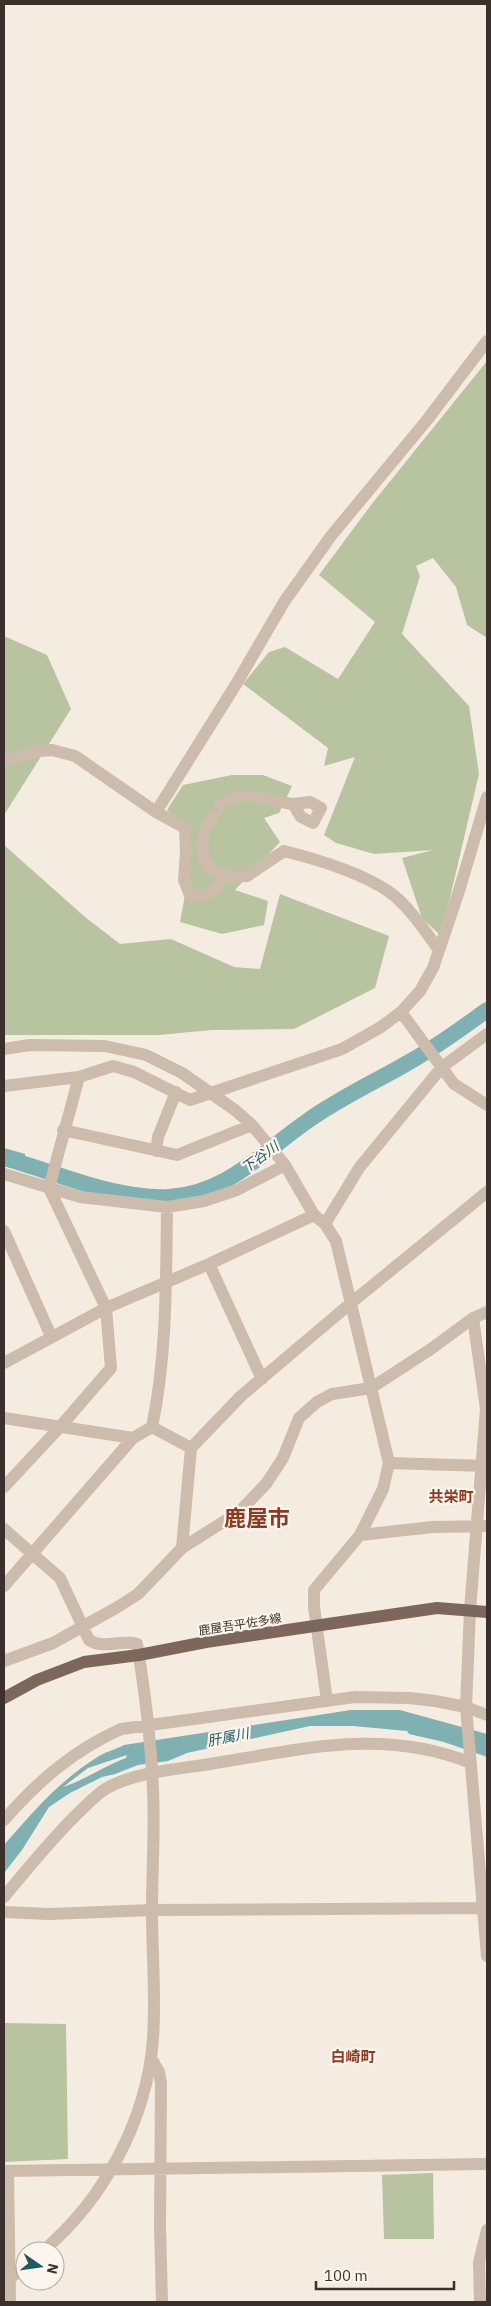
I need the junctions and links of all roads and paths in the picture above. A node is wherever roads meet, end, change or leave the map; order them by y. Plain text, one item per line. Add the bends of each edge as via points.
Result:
1 (487, 341) edge
2 (4, 762) edge
3 (487, 797) edge
4 (293, 804) dead end
5 (156, 812) junction
6 (226, 875) junction
7 (438, 949) junction
8 (401, 1012) junction
9 (487, 1034) edge
10 (4, 1049) edge
11 (439, 1062) junction
12 (79, 1077) junction
13 (4, 1086) edge
14 (176, 1092) junction
15 (212, 1094) junction
16 (487, 1105) edge
17 (252, 1125) junction
18 (63, 1130) junction
19 (156, 1151) junction
20 (281, 1161) junction
21 (4, 1174) edge
22 (49, 1188) junction
23 (487, 1192) edge
24 (167, 1207) junction
25 (314, 1214) junction
26 (325, 1224) junction
27 (4, 1230) edge
28 (6, 1244) edge
29 (209, 1264) junction
30 (166, 1282) junction
31 (351, 1303) junction
32 (106, 1308) junction
33 (487, 1312) edge
34 (473, 1318) junction
35 (51, 1336) junction
36 (4, 1363) edge
37 (262, 1379) junction
38 (371, 1388) junction
39 (4, 1418) edge
40 (60, 1427) junction
41 (152, 1427) junction
42 (133, 1438) junction
43 (191, 1448) junction
44 (389, 1463) junction
45 (484, 1466) edge
46 (4, 1487) edge
47 (482, 1526) edge
48 (4, 1529) edge
49 (360, 1535) junction
50 (182, 1548) junction
51 (34, 1553) junction
52 (4, 1586) edge
53 (470, 1610) junction
54 (487, 1612) edge
55 (317, 1627) junction
56 (82, 1629) junction
57 (139, 1655) junction
58 (4, 1661) edge
59 (4, 1698) edge
60 (327, 1701) junction
61 (466, 1710) junction
62 (487, 1715) edge
63 (148, 1725) junction
64 (470, 1759) junction
65 (152, 1774) junction
66 (4, 1820) edge
67 (4, 1897) edge
68 (485, 1908) edge
69 (152, 1910) junction
70 (4, 1912) edge
71 (487, 1956) edge
72 (151, 2058) junction
73 (141, 2098) junction
74 (161, 2103) junction
75 (487, 2164) edge
76 (160, 2170) junction
77 (6, 2171) edge
78 (110, 2171) junction
79 (487, 2230) edge
80 (54, 2241) edge
81 (7, 2281) edge
82 (10, 2302) edge
83 (162, 2302) edge
84 (480, 2302) edge

1 - 5 street via 331,536 284,602
2 - 5 street via 45,750 75,756
3 - 7 street
4 - 6 street via 258,796 239,796 218,809 202,840 202,856 216,872
5 - 6 street via 185,828 184,880 190,894 208,895
6 - 7 street via 248,876 284,851 317,860 388,891 406,908
7 - 8 street via 433,968 420,991
8 - 11 street
8 - 15 street via 382,1027 342,1049
9 - 11 street
10 - 15 street via 55,1045 105,1046 125,1050 169,1066
11 - 16 street via 454,1084
11 - 26 street via 359,1168
12 - 13 street
12 - 14 street via 112,1066 134,1072
12 - 18 street
14 - 15 street via 190,1100
14 - 19 street
15 - 17 street
17 - 19 street via 177,1155
17 - 20 street
18 - 19 street
18 - 22 street
20 - 24 street via 237,1190 204,1201
20 - 25 street
21 - 22 street
22 - 24 street via 80,1198
22 - 32 street
23 - 31 street
24 - 30 street
25 - 26 street
25 - 29 street
26 - 31 street via 341,1256
27 - 28 street
28 - 35 street
29 - 30 street
29 - 37 street
30 - 32 street
30 - 41 street via 159,1390
31 - 37 street
31 - 38 street
32 - 35 street
32 - 40 street via 111,1368
33 - 34 street
34 - 38 street
34 - 45 street via 486,1409
35 - 36 street
37 - 43 street via 220,1416
38 - 44 street
38 - 50 street via 332,1394 317,1402 299,1418 283,1458 266,1484 239,1512
39 - 40 street
40 - 42 street
40 - 46 street
41 - 42 street
41 - 43 street
42 - 51 street
43 - 50 street
44 - 45 street
44 - 49 street via 383,1489
45 - 47 street
47 - 49 street via 433,1527
47 - 53 street
48 - 51 street
49 - 55 street via 314,1590
50 - 56 street via 138,1594
51 - 52 street
51 - 56 street via 60,1578
53 - 54 main road, 鹿屋吾平佐多線
53 - 55 main road, 鹿屋吾平佐多線 via 437,1608
53 - 61 street
55 - 57 main road, 鹿屋吾平佐多線
55 - 60 street
56 - 57 street via 96,1645 137,1644
56 - 58 street
57 - 59 main road, 鹿屋吾平佐多線 via 84,1662 37,1680
57 - 63 street
60 - 61 street via 355,1697 408,1698
60 - 63 street
61 - 62 street
61 - 64 street
63 - 65 street
63 - 66 street via 121,1729 92,1742 42,1780
64 - 65 street via 430,1748 369,1744 318,1747
64 - 68 street
65 - 67 street via 106,1788 44,1849
65 - 69 street
68 - 69 street
68 - 71 street
69 - 70 street via 50,1914
69 - 72 street via 155,2000
72 - 73 street
72 - 74 street via 159,2072
73 - 74 street
73 - 78 street via 128,2138
74 - 76 street
75 - 76 street
76 - 78 street
76 - 83 street
77 - 78 street
77 - 81 street
78 - 80 street via 81,2212
79 - 84 street via 479,2262
81 - 82 street

